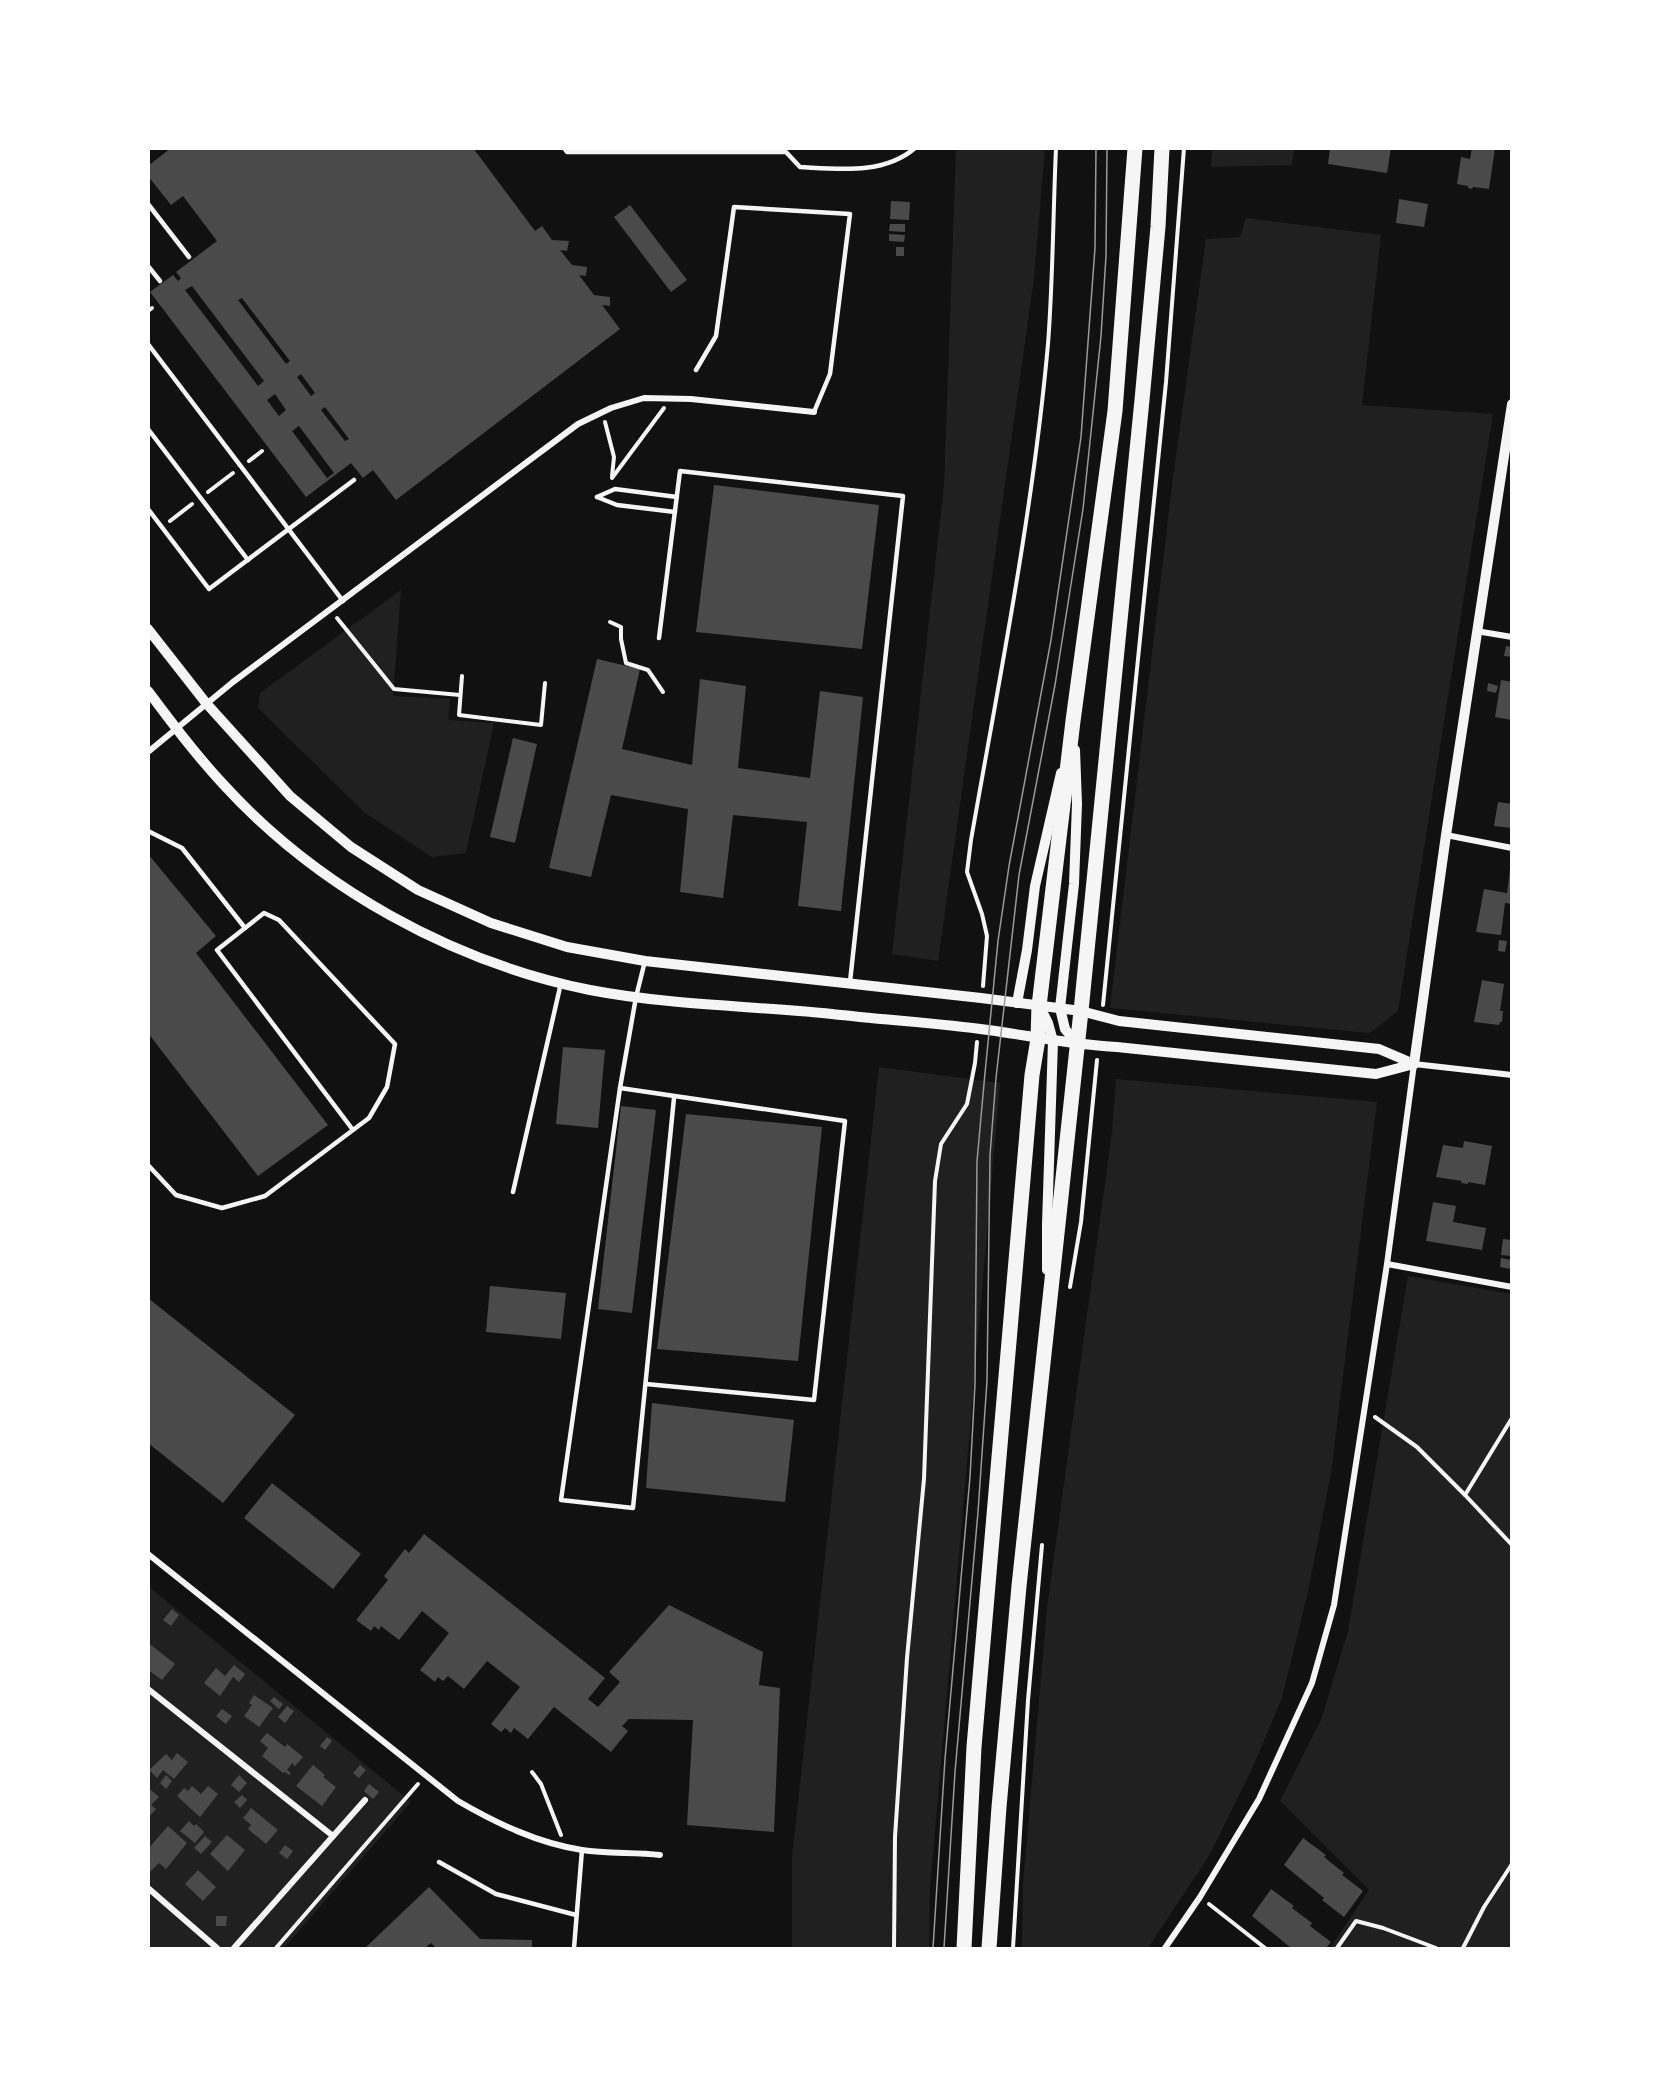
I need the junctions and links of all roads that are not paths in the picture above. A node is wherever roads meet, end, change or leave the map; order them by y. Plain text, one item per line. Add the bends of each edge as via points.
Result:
1 (564, 148) edge
2 (915, 148) edge
3 (1135, 148) edge
4 (1162, 148) edge
5 (148, 204) edge
6 (189, 258) dead end
7 (148, 266) edge
8 (160, 281) dead end
9 (148, 344) edge
10 (696, 370) dead end
11 (1512, 404) edge
12 (814, 412) joint
13 (148, 429) edge
14 (354, 480) dead end
15 (677, 497) junction
16 (148, 509) edge
17 (675, 512) junction
18 (290, 528) junction
19 (248, 560) junction
20 (343, 601) junction
21 (148, 629) edge
22 (1476, 631) junction
23 (1512, 636) edge
24 (659, 638) dead end
25 (148, 691) edge
26 (206, 703) junction
27 (1073, 721) junction
28 (177, 728) junction
29 (148, 752) edge
30 (148, 831) edge
31 (1446, 835) junction
32 (1512, 848) edge
33 (245, 928) junction
34 (645, 961) junction
35 (561, 983) junction
36 (850, 984) junction
37 (636, 997) junction
38 (1017, 1003) junction
39 (1039, 1006) junction
40 (1060, 1008) junction
41 (1081, 1011) junction
42 (1046, 1040) junction
43 (1077, 1044) junction
44 (1414, 1064) junction
45 (1512, 1075) edge
46 (620, 1088) junction
47 (674, 1098) junction
48 (353, 1130) junction
49 (148, 1165) edge
50 (513, 1192) dead end
51 (1387, 1264) junction
52 (1512, 1287) edge
53 (1048, 1316) junction
54 (646, 1384) junction
55 (148, 1554) edge
56 (148, 1689) edge
57 (365, 1800) dead end
58 (333, 1836) junction
59 (582, 1850) junction
60 (660, 1855) dead end
61 (439, 1862) dead end
62 (148, 1888) edge
63 (576, 1915) junction
64 (218, 1948) edge
65 (234, 1948) edge
66 (574, 1948) edge
67 (964, 1948) edge
68 (989, 1948) edge
69 (1165, 1948) edge

1 - 2 lane via 567,152 786,152 800,166 856,170 904,158
3 - 27 main road via 1115,411
4 - 41 main road via 1142,400
5 - 6 lane
7 - 8 lane
9 - 18 lane
10 - 12 lane via 716,336 734,207 850,214 830,374
11 - 22 street
12 - 20 street via 671,398 644,398 602,412 578,424
13 - 19 lane
14 - 18 lane
15 - 17 lane
15 - 17 lane via 615,489 597,497 617,505
15 - 36 lane via 680,471 903,496
16 - 19 lane via 209,589
17 - 24 lane
18 - 19 lane
18 - 20 lane
20 - 26 street
21 - 26 street
22 - 23 street
22 - 31 street
25 - 28 street
26 - 28 street
26 - 34 street via 290,796 351,847 418,890 491,923 567,947
27 - 38 street via 1035,886
27 - 39 main road
27 - 40 street via 1077,804 1074,884
28 - 29 street
28 - 35 street via 224,784 278,837 339,884 405,923 474,956
30 - 33 lane via 182,848
31 - 32 street
31 - 44 street
33 - 48 lane via 217,950
33 - 48 lane via 264,913 279,920 395,1044 387,1087 369,1118
34 - 36 street
34 - 37 lane
35 - 37 street
35 - 50 lane
36 - 38 street
37 - 42 street via 979,1029
37 - 46 lane
38 - 39 street
39 - 40 street
39 - 42 main road
40 - 41 street
40 - 43 street via 1065,1029
41 - 43 main road
41 - 44 street via 1119,1021 1379,1049
42 - 43 street
42 - 53 street
42 - 67 main road via 1032,1075 974,1747
43 - 44 street via 1376,1074
43 - 53 main road
44 - 45 street
44 - 51 street
46 - 47 lane
46 - 54 lane via 561,1500 633,1508
47 - 54 lane
47 - 54 lane via 845,1121 814,1400
48 - 49 lane via 265,1196 222,1208 176,1195
51 - 52 street
51 - 69 street via 1334,1605 1312,1683 1259,1799
53 - 68 main road via 1019,1586
55 - 59 street via 458,1801 532,1838
56 - 58 street
57 - 58 street
58 - 65 street
59 - 60 street
59 - 63 lane
61 - 63 lane via 496,1894
62 - 64 street
63 - 66 lane

